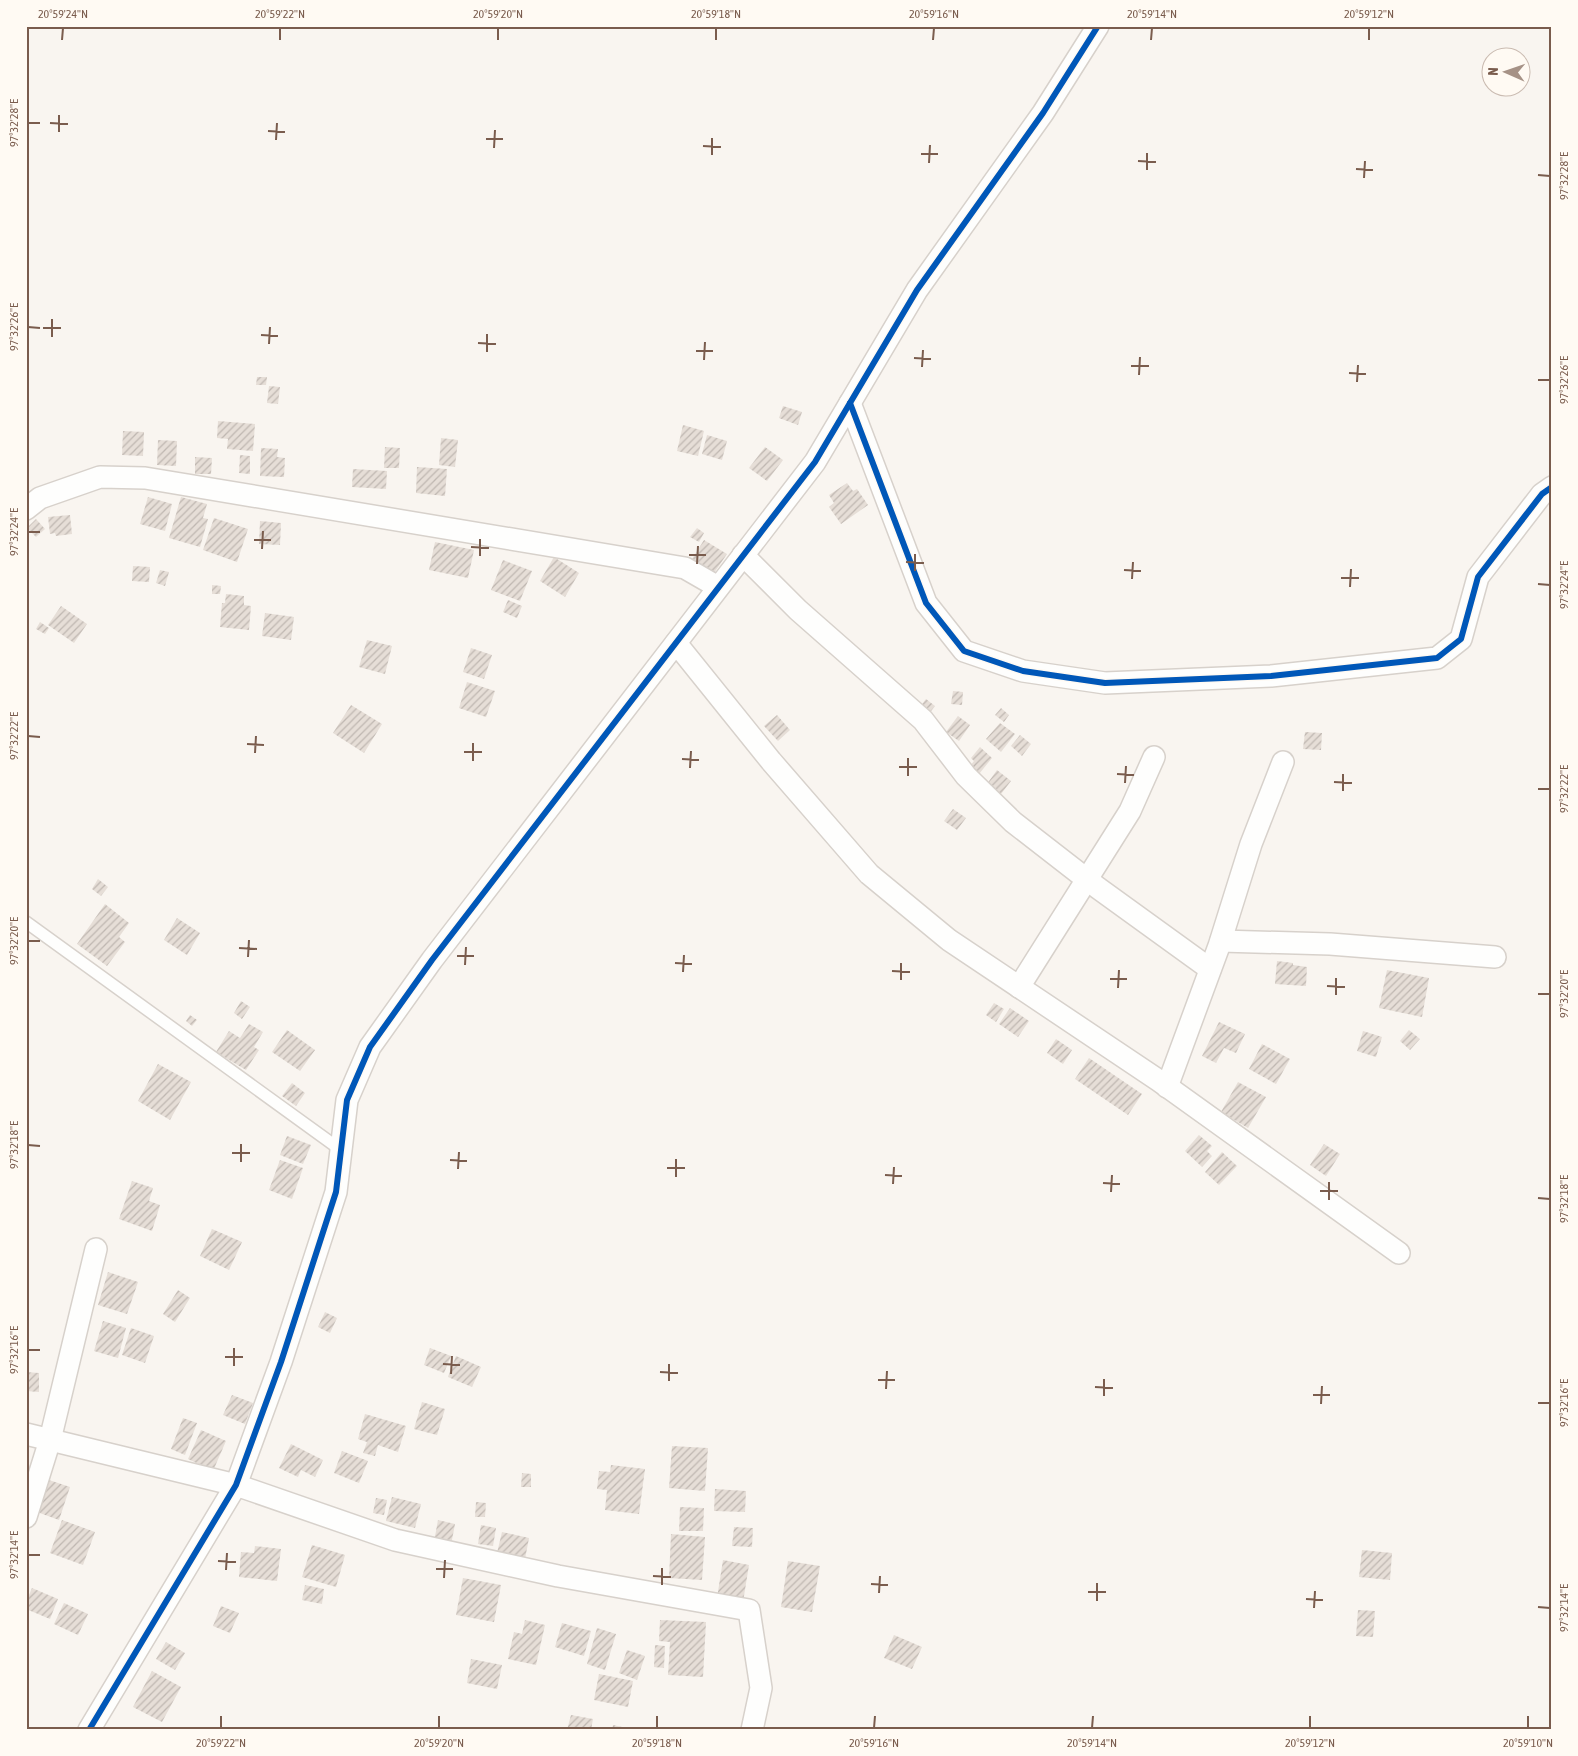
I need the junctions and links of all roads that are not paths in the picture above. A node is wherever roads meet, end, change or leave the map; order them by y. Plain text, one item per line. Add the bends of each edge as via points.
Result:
1 (1098, 26) edge
2 (850, 403) junction
3 (1552, 487) edge
4 (26, 509) edge
5 (743, 555) junction
6 (718, 587) junction
7 (676, 643) junction
8 (1154, 757) dead end
9 (1283, 762) dead end
10 (1087, 880) junction
11 (26, 922) edge
12 (1221, 941) junction
13 (1495, 958) dead end
14 (1210, 969) junction
15 (1019, 987) junction
16 (1167, 1087) junction
17 (341, 1150) junction
18 (96, 1249) dead end
19 (1399, 1253) dead end
20 (26, 1434) edge
21 (50, 1440) junction
22 (236, 1485) junction
23 (26, 1517) edge
24 (89, 1730) edge
25 (752, 1730) edge

1 - 2 street via 1043,113 917,290
2 - 3 street via 926,602 964,651 1023,671 1105,683 1271,676 1438,658 1461,639 1478,577 1542,494
2 - 5 street via 815,462
4 - 6 street via 40,498 100,477 145,478 686,568
5 - 6 street
5 - 10 street via 798,610 923,720 966,776 1013,822
6 - 7 street
7 - 15 street via 771,761 869,874 949,940
7 - 17 street via 432,960 370,1047 347,1100
8 - 10 street via 1130,811
9 - 12 street via 1251,844
10 - 14 street
10 - 15 street
11 - 17 lane
12 - 13 street via 1330,944
12 - 14 street
14 - 16 street
15 - 16 street
16 - 19 street
17 - 22 street via 336,1192 281,1362
18 - 21 street
20 - 21 street
21 - 22 street
21 - 23 street
22 - 24 street
22 - 25 street via 395,1540 558,1576 749,1610 761,1688

